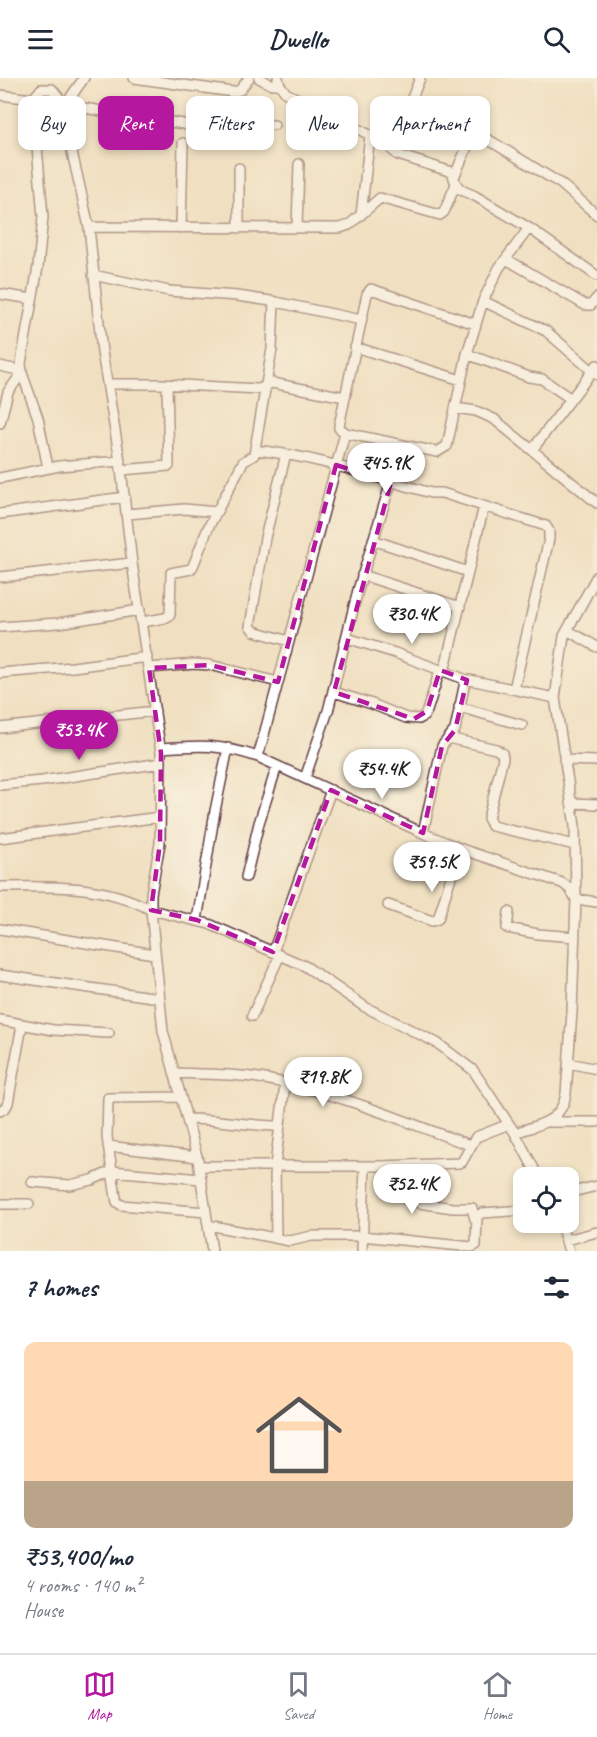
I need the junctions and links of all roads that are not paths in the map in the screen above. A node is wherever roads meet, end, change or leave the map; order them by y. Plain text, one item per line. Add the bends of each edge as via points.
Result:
1 (84, 78) edge
2 (134, 78) edge
3 (249, 78) edge
4 (259, 78) edge
5 (420, 78) edge
6 (279, 81) edge
7 (0, 95) edge
8 (35, 96) edge
9 (58, 96) edge
10 (71, 96) edge
11 (413, 96) edge
12 (18, 97) edge
13 (86, 108) edge
14 (186, 124) edge
15 (370, 135) joint
16 (490, 141) edge
17 (183, 143) dead end
18 (38, 150) edge
19 (70, 150) edge
20 (394, 150) edge
21 (467, 150) edge
22 (299, 164) dead end
23 (239, 168) dead end
24 (455, 180) junction
25 (361, 214) junction
26 (597, 215) edge
27 (89, 227) junction
28 (181, 228) junction
29 (239, 228) junction
30 (297, 228) junction
31 (529, 228) junction
32 (506, 259) junction
33 (93, 275) junction
34 (597, 276) edge
35 (0, 294) edge
36 (597, 298) edge
37 (32, 299) junction
38 (274, 301) junction
39 (483, 301) junction
40 (361, 320) junction
41 (475, 324) junction
42 (355, 347) junction
43 (467, 354) junction
44 (0, 366) edge
45 (596, 370) edge
46 (22, 372) junction
47 (461, 380) junction
48 (108, 384) junction
49 (167, 385) junction
50 (267, 385) junction
51 (345, 397) junction
52 (571, 399) junction
53 (2, 403) edge
54 (456, 408) junction
55 (0, 423) edge
56 (345, 433) junction
57 (402, 446) junction
58 (255, 450) junction
59 (532, 450) junction
60 (285, 454) junction
61 (120, 465) junction
62 (336, 465) junction
63 (48, 468) junction
64 (0, 478) edge
65 (391, 482) junction
66 (124, 497) junction
67 (597, 503) edge
68 (484, 506) junction
69 (217, 512) junction
70 (0, 514) edge
71 (127, 514) junction
72 (373, 540) junction
73 (132, 563) junction
74 (468, 572) junction
75 (363, 575) junction
76 (597, 576) edge
77 (0, 577) edge
78 (460, 607) junction
79 (140, 610) junction
80 (142, 622) junction
81 (0, 627) edge
82 (567, 630) junction
83 (347, 638) junction
84 (289, 641) junction
85 (597, 647) edge
86 (147, 657) junction
87 (149, 669) junction
88 (442, 671) junction
89 (0, 673) edge
90 (467, 680) junction
91 (278, 682) junction
92 (514, 689) junction
93 (334, 692) junction
94 (555, 698) junction
95 (459, 707) junction
96 (155, 711) junction
97 (522, 725) dead end
98 (0, 728) edge
99 (448, 738) junction
100 (161, 748) junction
101 (228, 748) junction
102 (258, 757) junction
103 (564, 760) junction
104 (597, 761) edge
105 (161, 763) junction
106 (277, 766) junction
107 (305, 778) junction
108 (0, 785) edge
109 (331, 790) junction
110 (571, 803) junction
111 (597, 804) edge
112 (160, 818) junction
113 (423, 833) junction
114 (0, 838) edge
115 (575, 845) junction
116 (460, 848) junction
117 (246, 877) dead end
118 (0, 887) edge
119 (576, 899) junction
120 (597, 902) edge
121 (388, 905) dead end
122 (151, 910) junction
123 (509, 912) dead end
124 (197, 920) junction
125 (0, 929) edge
126 (575, 937) junction
127 (277, 953) junction
128 (154, 954) junction
129 (0, 975) edge
130 (159, 998) junction
131 (252, 1016) dead end
132 (0, 1020) edge
133 (22, 1025) junction
134 (109, 1033) dead end
135 (569, 1063) junction
136 (597, 1069) edge
137 (174, 1073) junction
138 (285, 1084) junction
139 (181, 1097) junction
140 (0, 1111) edge
141 (187, 1119) junction
142 (547, 1122) junction
143 (597, 1122) edge
144 (509, 1124) junction
145 (280, 1126) junction
146 (515, 1133) junction
147 (470, 1145) junction
148 (108, 1146) junction
149 (198, 1162) junction
150 (417, 1165) junction
151 (275, 1166) junction
152 (365, 1166) junction
153 (533, 1167) edge
154 (112, 1172) junction
155 (201, 1179) junction
156 (32, 1182) dead end
157 (597, 1186) edge
158 (579, 1190) edge
159 (0, 1204) edge
160 (29, 1204) dead end
161 (513, 1211) edge
162 (206, 1212) junction
163 (475, 1219) junction
164 (208, 1226) junction
165 (597, 1232) edge
166 (564, 1233) edge
167 (362, 1236) junction
168 (276, 1238) junction
169 (566, 1240) junction
170 (212, 1251) edge
171 (362, 1251) edge
172 (569, 1251) edge

1 - 10 street
2 - 3 street via 233,92 240,90
4 - 6 street via 270,84
5 - 11 street
6 - 15 street via 286,93
7 - 12 street
8 - 9 street via 41,89 52,89
13 - 14 street
15 - 25 street
16 - 26 street via 555,181
17 - 28 street
18 - 37 street via 44,217
19 - 27 street
20 - 24 street via 449,170
21 - 24 street
22 - 30 street
23 - 29 street
24 - 25 street via 440,215 380,198
24 - 31 street via 461,190
25 - 30 street via 345,227
27 - 28 street
27 - 33 street
28 - 29 street
29 - 30 street
31 - 32 street
31 - 34 street
32 - 36 street via 585,304 591,305
32 - 39 street
33 - 38 street via 169,291
33 - 48 street
35 - 37 street
37 - 46 street
38 - 40 street
38 - 50 street
39 - 41 street
39 - 45 street via 546,331
40 - 41 street via 371,289
40 - 42 street
41 - 43 street
42 - 47 street
42 - 51 street
43 - 47 street
43 - 52 street via 542,379
44 - 46 street
45 - 52 street
46 - 53 street
46 - 63 street via 38,418
47 - 54 street
48 - 49 street
48 - 61 street
49 - 50 street via 259,389
49 - 61 street via 169,466
50 - 51 street
50 - 58 street
51 - 56 street via 339,428
52 - 59 street
53 - 55 street
54 - 57 street via 442,450
54 - 59 street via 485,414
56 - 57 street
56 - 62 street
57 - 65 street
58 - 60 street
58 - 69 street via 253,457 244,460
59 - 67 street
60 - 62 street
60 - 84 street via 250,626 254,631
61 - 63 street
61 - 66 street
62 - 65 street
62 - 84 street
63 - 64 street
65 - 68 street
65 - 72 street
66 - 70 street
66 - 71 street
68 - 74 street
68 - 92 street via 540,523 549,531
69 - 71 street via 184,509
69 - 80 street via 193,566 171,573 170,615
71 - 73 street
72 - 74 street
72 - 75 street
73 - 77 street
73 - 79 street
74 - 78 street
75 - 78 street
75 - 83 street
76 - 82 street
78 - 88 street
79 - 80 street
79 - 81 street via 59,623
80 - 86 street
82 - 85 street
82 - 94 street
83 - 88 street
83 - 93 street
84 - 91 street
86 - 87 street
86 - 89 street
87 - 91 street via 210,665
87 - 96 street
88 - 90 street
88 - 93 street via 427,711 419,719
90 - 92 street
90 - 95 street
91 - 102 street
92 - 94 street
93 - 107 street
94 - 103 street
95 - 97 street
95 - 99 street via 455,730
96 - 98 street
96 - 100 street
99 - 113 street via 442,746
99 - 115 street via 502,753 488,818 492,826
100 - 101 street
100 - 105 street
101 - 102 street
101 - 124 street
102 - 106 street
103 - 104 street
103 - 110 street
105 - 108 street
105 - 112 street
106 - 107 street
106 - 117 street
107 - 109 street
109 - 113 street
109 - 127 street
110 - 111 street
110 - 115 street
112 - 114 street
112 - 122 street
113 - 116 street
115 - 119 street
116 - 119 street via 562,883
116 - 121 street via 438,919 432,921
118 - 122 street via 103,892 133,900
119 - 120 street
119 - 126 street
122 - 124 street
122 - 128 street
123 - 126 street via 507,928
124 - 127 street
125 - 128 street
126 - 135 street
127 - 131 street
127 - 144 street via 456,1056 473,1070
128 - 130 street
129 - 130 street
130 - 137 street
132 - 133 street
133 - 134 street
133 - 140 street via 8,1103
135 - 136 street
135 - 142 street via 564,1104
137 - 138 street via 245,1077
137 - 139 street
138 - 145 street
138 - 147 street via 348,1101
139 - 141 street
139 - 148 street via 108,1098
141 - 145 street
141 - 149 street
142 - 143 street
142 - 146 street
144 - 146 street
144 - 147 street via 481,1134
145 - 151 street
146 - 153 street
147 - 150 street via 462,1162
148 - 149 street
148 - 154 street
149 - 151 street
149 - 155 street
150 - 152 street
150 - 163 street via 419,1203 472,1208
151 - 152 street
151 - 168 street
152 - 167 street
154 - 155 street
154 - 156 street via 70,1185
154 - 162 street via 119,1204
155 - 162 street
157 - 158 street
159 - 160 street
161 - 163 street via 482,1213
162 - 164 street
163 - 167 street via 476,1245 472,1247
164 - 168 street
164 - 170 street
165 - 169 street
166 - 169 street
167 - 168 street via 312,1236 290,1241
167 - 171 street
169 - 172 street

